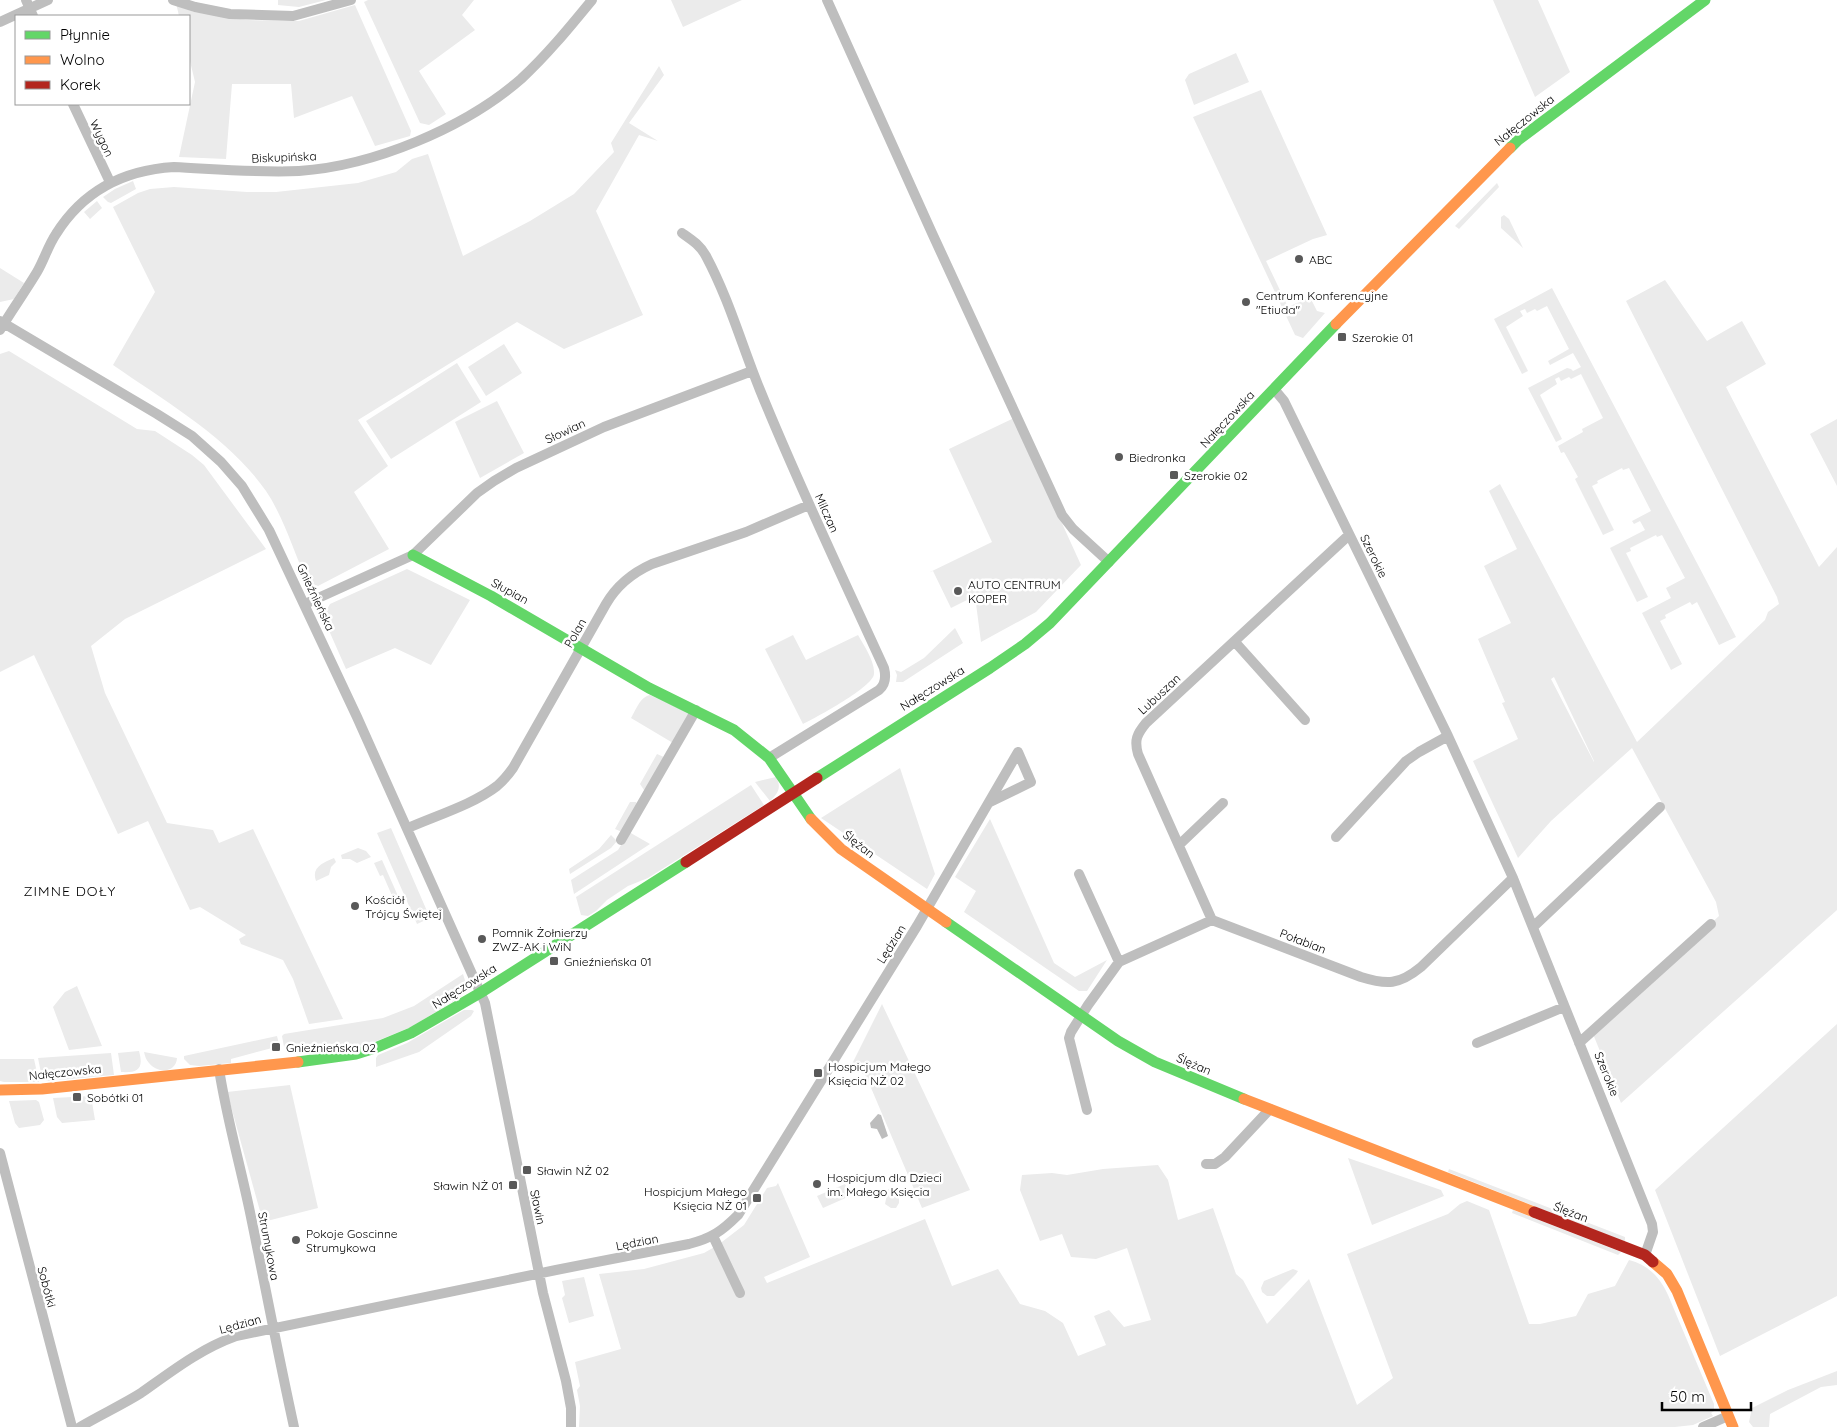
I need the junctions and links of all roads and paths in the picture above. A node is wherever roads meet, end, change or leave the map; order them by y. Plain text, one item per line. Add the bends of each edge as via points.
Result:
1 (48, 0) edge
2 (174, 0) edge
3 (350, 0) edge
4 (592, 0) edge
5 (827, 0) edge
6 (1705, 0) edge
7 (30, 8) edge
8 (0, 22) edge
9 (72, 105) edge
10 (110, 182) junction
11 (682, 233) dead end
12 (1, 324) edge
13 (752, 371) junction
14 (1274, 389) junction
15 (809, 505) junction
16 (1349, 535) junction
17 (413, 554) junction
18 (1109, 562) junction
19 (305, 604) junction
20 (1235, 642) junction
21 (581, 648) junction
22 (696, 710) junction
23 (1305, 720) dead end
24 (1448, 736) junction
25 (769, 758) junction
26 (793, 794) junction
27 (990, 802) junction
28 (1223, 803) dead end
29 (1660, 807) dead end
30 (408, 828) junction
31 (1336, 837) dead end
32 (621, 840) dead end
33 (1179, 844) junction
34 (1079, 874) dead end
35 (1513, 878) junction
36 (926, 909) junction
37 (1212, 920) junction
38 (1711, 924) dead end
39 (1532, 927) junction
40 (1119, 962) junction
41 (480, 993) junction
42 (1564, 1007) junction
43 (1081, 1016) junction
44 (1579, 1042) junction
45 (1477, 1043) dead end
46 (219, 1069) junction
47 (0, 1090) edge
48 (1270, 1109) junction
49 (1087, 1110) dead end
50 (0, 1153) edge
51 (1206, 1164) dead end
52 (713, 1236) junction
53 (1645, 1255) junction
54 (539, 1273) junction
55 (740, 1293) dead end
56 (272, 1328) junction
57 (1728, 1416) junction
58 (72, 1427) edge
59 (80, 1427) edge
60 (294, 1427) edge
61 (571, 1427) edge
62 (1703, 1427) edge
63 (1733, 1427) edge

1 - 7 street
2 - 3 street via 230,14 293,16
4 - 10 street, Biskupińska via 552,48 495,99 457,122 392,152 301,170 158,168
5 - 18 street via 1062,515
6 - 14 main road, Nałęczowska via 1512,145
7 - 8 street
9 - 10 street, Wygon
10 - 12 street, Biskupińska via 67,218 54,236 38,270
11 - 13 street, Milczan via 699,245 707,257
12 - 19 street, Gnieźnieńska via 157,414 207,449 242,486 260,513
13 - 15 street, Milczan
13 - 17 street, Słowian via 604,427 511,471 463,505
14 - 16 street, Szerokie via 1284,400
14 - 18 main road, Nałęczowska
15 - 21 street, Polan via 753,530 638,570 616,588
15 - 25 street, Milczan via 886,675 879,690
16 - 20 street, Lubuszan
16 - 24 street, Szerokie
17 - 19 street
17 - 21 main road, Słupian
18 - 26 main road, Nałęczowska via 1050,623 1017,650
19 - 30 street, Gnieźnieńska
20 - 23 street
20 - 33 street, Lubuszan via 1136,735 1138,754
21 - 22 main road, Słupian via 649,688
21 - 30 street, Polan via 512,768 500,783 484,794
22 - 25 main road, Słupian via 734,730
22 - 32 street
24 - 31 street via 1406,762
24 - 35 street, Szerokie
25 - 26 main road, Słupian
26 - 36 main road, Ślężan via 837,846
26 - 41 main road, Nałęczowska
27 - 27 street, Lędzian via 1032,782 1018,752
27 - 36 street, Lędzian
28 - 33 street
29 - 39 street
30 - 41 street, Gnieźnieńska
33 - 37 street, Lubuszan
34 - 40 street
35 - 37 street, Połabian via 1421,967 1405,979 1394,982 1361,977
35 - 39 street, Szerokie
36 - 43 main road, Ślężan
36 - 52 street, Lędzian via 738,1214
37 - 40 street
38 - 44 street
39 - 42 street, Szerokie
40 - 43 street
41 - 46 main road, Nałęczowska via 414,1033 369,1051 335,1058
41 - 54 street, Sławin via 485,1003
42 - 44 street, Szerokie
42 - 45 street
43 - 48 main road, Ślężan via 1155,1062
43 - 49 street via 1071,1032 1069,1044
44 - 53 street, Szerokie via 1652,1224
46 - 47 main road, Nałęczowska via 42,1089
46 - 56 street, Strumykowa
48 - 51 street via 1224,1157 1215,1164
48 - 53 main road, Ślężan
50 - 58 street, Sobótki
52 - 54 street, Lędzian via 660,1250
52 - 55 street
53 - 57 main road via 1666,1274 1677,1291
54 - 56 street, Lędzian
54 - 61 street, Sławin via 566,1381
56 - 59 street, Lędzian via 216,1343 139,1394
56 - 60 street, Strumykowa
57 - 62 street
57 - 63 main road

